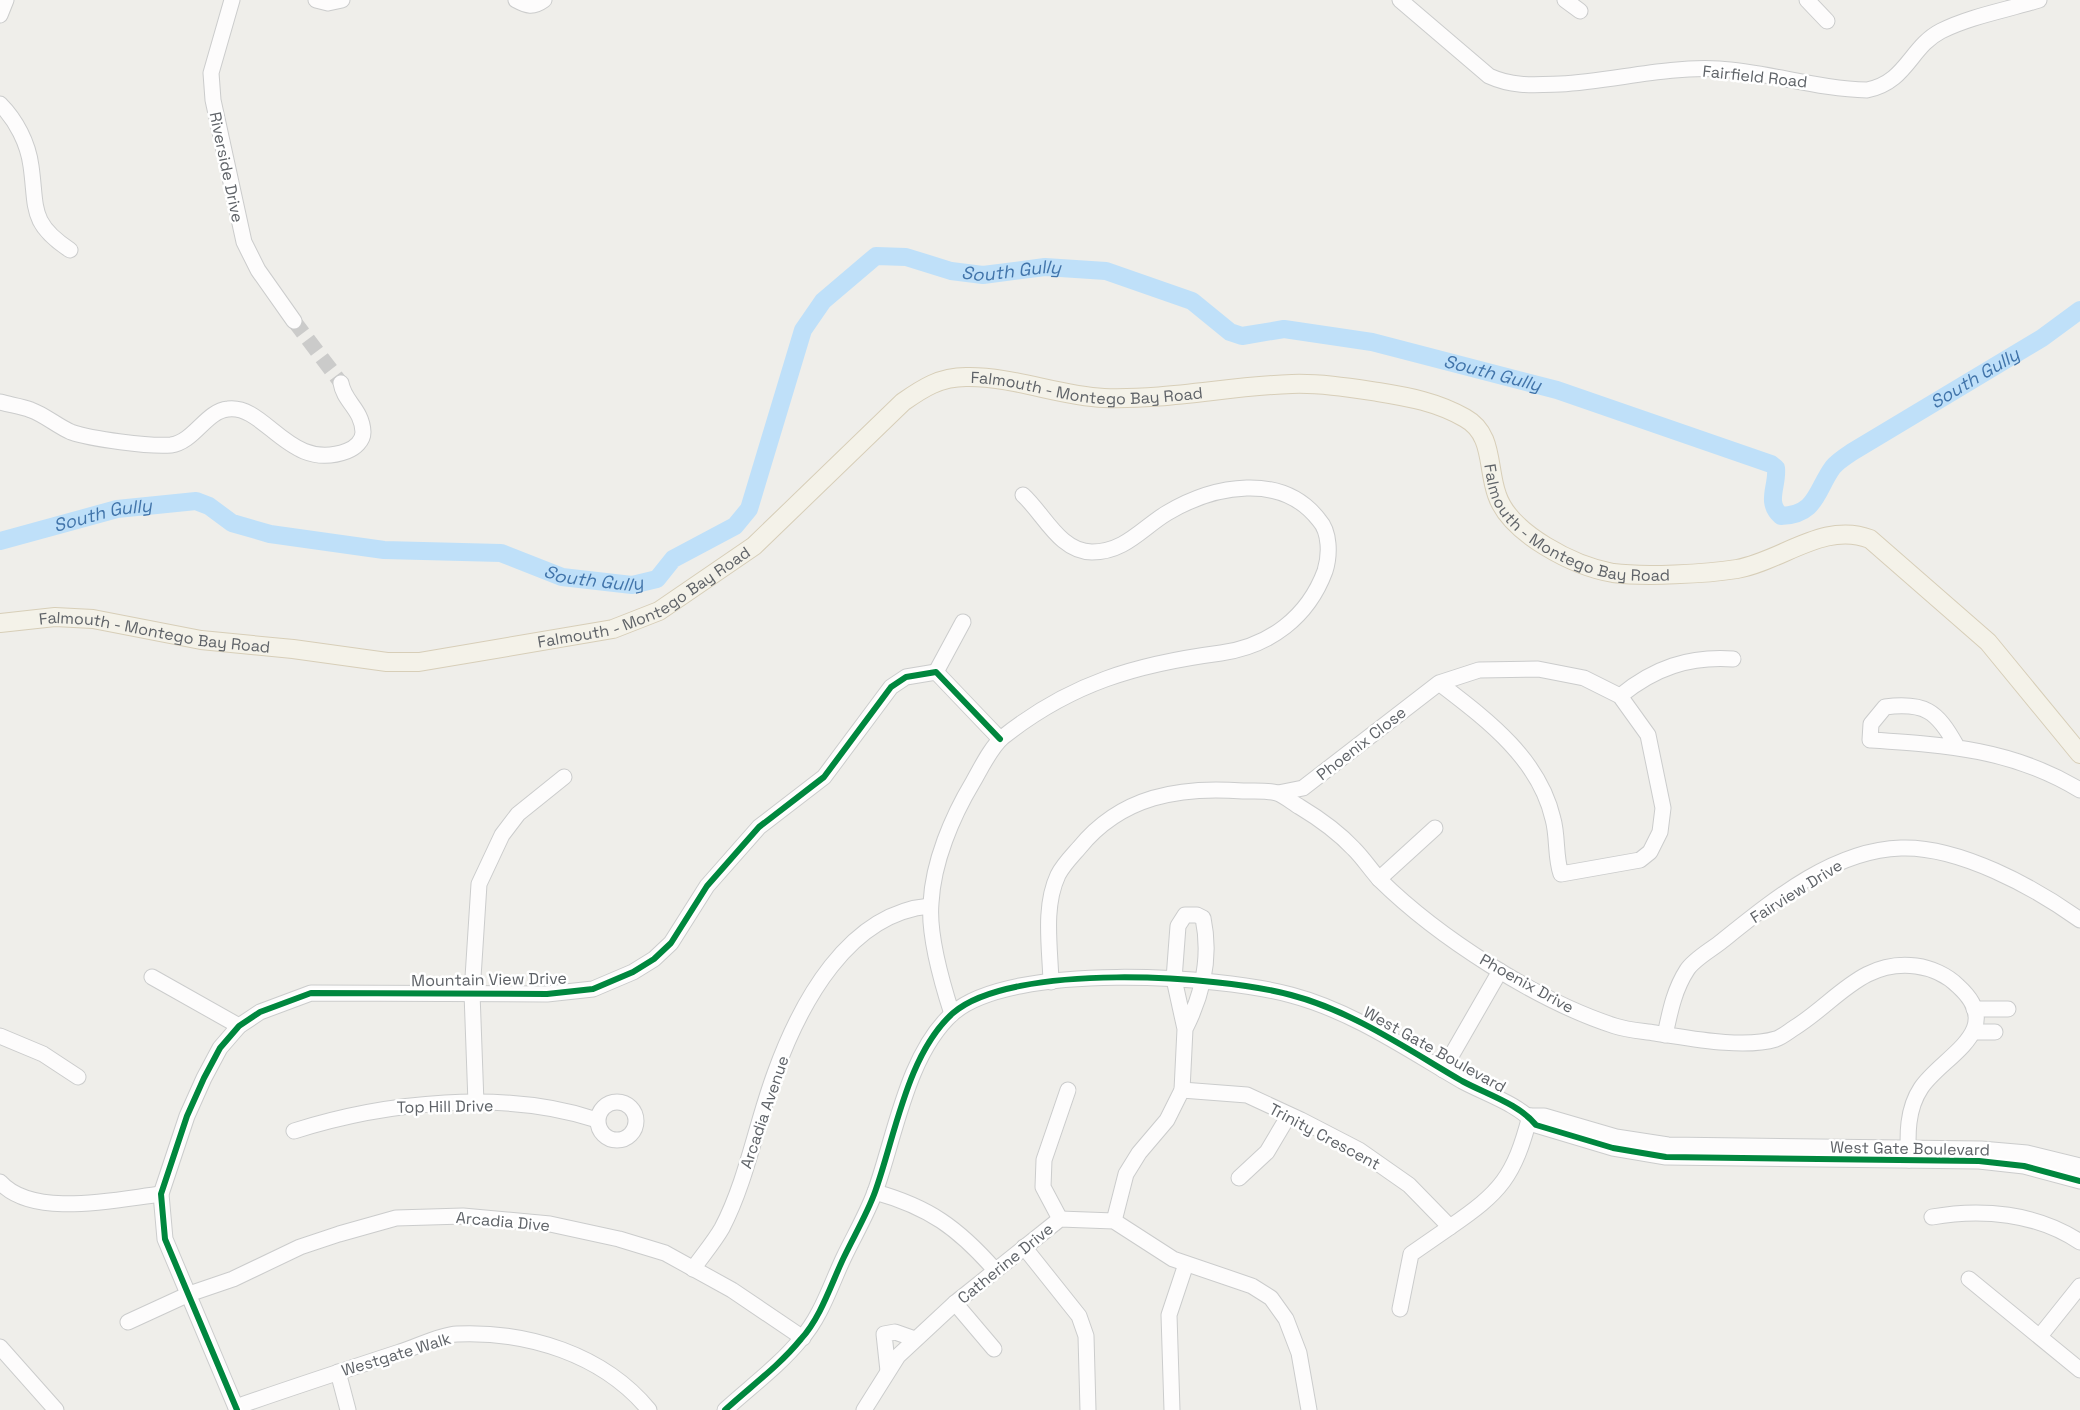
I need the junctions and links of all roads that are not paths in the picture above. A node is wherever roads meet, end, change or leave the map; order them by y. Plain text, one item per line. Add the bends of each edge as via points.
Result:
1 (6, 0) edge
2 (232, 0) edge
3 (316, 0) edge
4 (342, 0) edge
5 (516, 0) edge
6 (544, 0) edge
7 (1400, 0) edge
8 (1564, 0) edge
9 (1806, 0) edge
10 (2039, 0) edge
11 (1580, 11) dead end
12 (0, 15) edge
13 (1827, 21) dead end
14 (0, 104) edge
15 (70, 250) dead end
16 (294, 321) tunnel mouth
17 (340, 383) tunnel mouth
18 (0, 402) edge
19 (1023, 495) dead end
20 (963, 622) dead end
21 (0, 623) edge
22 (1733, 659) dead end
23 (936, 672) junction
24 (1439, 683) junction
25 (1620, 696) junction
26 (1000, 739) junction
27 (1956, 745) junction
28 (2080, 754) edge
29 (564, 777) dead end
30 (2080, 790) edge
31 (1278, 793) junction
32 (1435, 828) dead end
33 (1379, 879) junction
34 (930, 906) junction
35 (2080, 920) edge
36 (1500, 971) junction
37 (152, 977) dead end
38 (1174, 979) junction
39 (1204, 981) junction
40 (1051, 982) junction
41 (472, 993) junction
42 (1974, 1009) junction
43 (2008, 1009) dead end
44 (952, 1014) junction
45 (239, 1026) junction
46 (1185, 1029) junction
47 (1974, 1032) junction
48 (1995, 1032) dead end
49 (1665, 1035) junction
50 (0, 1036) edge
51 (1443, 1070) junction
52 (78, 1077) dead end
53 (1068, 1090) dead end
54 (1182, 1090) junction
55 (476, 1103) junction
56 (1289, 1115) junction
57 (1530, 1116) junction
58 (597, 1120) dead end
59 (294, 1131) dead end
60 (1908, 1153) junction
61 (2080, 1166) edge
62 (1239, 1178) dead end
63 (2080, 1181) edge
64 (0, 1182) edge
65 (875, 1192) junction
66 (161, 1194) junction
67 (1932, 1217) dead end
68 (1060, 1219) junction
69 (1114, 1221) junction
70 (1450, 1227) junction
71 (2080, 1242) edge
72 (1024, 1247) junction
73 (1186, 1264) junction
74 (693, 1269) junction
75 (995, 1270) junction
76 (1969, 1279) dead end
77 (2080, 1286) edge
78 (189, 1294) junction
79 (955, 1303) junction
80 (1400, 1309) dead end
81 (128, 1322) dead end
82 (2040, 1336) junction
83 (803, 1338) junction
84 (915, 1339) junction
85 (0, 1347) edge
86 (994, 1349) dead end
87 (2080, 1370) edge
88 (888, 1371) junction
89 (338, 1372) junction
90 (236, 1409) edge
91 (56, 1410) edge
92 (348, 1410) edge
93 (649, 1410) edge
94 (725, 1410) edge
95 (864, 1410) edge
96 (1088, 1410) edge
97 (1172, 1410) edge
98 (1310, 1410) edge

1 - 12 street
2 - 16 street, Riverside Drive via 211,73 213,100 244,242 258,270
3 - 4 street
5 - 6 street via 527,6
7 - 10 street, Fairfield Road via 1489,76 1523,86 1595,82 1683,69 1719,69 1867,90 1888,84 1924,43 1940,32
8 - 11 street
9 - 13 street
14 - 15 street via 11,115 24,141 31,166 34,208 41,224
17 - 18 street via 360,413 363,434 355,448 330,457 299,449 242,410 227,409 186,440 172,445 89,436 32,410
19 - 26 street via 1060,537 1091,552 1127,544 1168,513 1220,491 1253,487 1287,494 1308,506 1326,528 1328,562 1318,591 1296,619 1270,639 1232,651 1144,665 1101,679 1045,708
20 - 23 street
21 - 28 main road, Falmouth - Montego Bay Road via 55,617 93,619 201,640 387,662 419,662 613,629 659,611 754,546 903,402 930,383 988,378 1073,395 1154,399 1296,384 1407,396 1436,403 1468,420 1487,445 1496,493 1515,525 1563,556 1595,568 1630,574 1737,569 1830,535 1857,534 1870,539 1988,642
22 - 25 street via 1711,657 1659,669
23 - 26 street
23 - 41 street, Mountain View Drive via 906,677 891,687 824,777 759,827 723,866 670,943 654,959 593,989 547,994
24 - 25 street, Phoenix Close via 1479,670 1538,669 1584,678
24 - 25 street, Phoenix Close via 1498,731 1531,769 1554,819 1560,872 1564,875 1640,860 1650,852 1660,832 1663,808 1648,735
24 - 31 street, Phoenix Close via 1303,788
26 - 34 street via 959,806 934,879
27 - 27 street via 1870,740 1871,724 1885,706 1918,707 1943,722
27 - 30 street via 2036,766
29 - 41 street via 518,814 502,835 479,884
31 - 33 street, Phoenix Drive via 1324,822
31 - 40 street, Phoenix Drive via 1208,788 1168,792 1129,807 1095,827 1058,873 1049,903
32 - 33 street
33 - 36 street, Phoenix Drive via 1433,926
34 - 44 street via 940,977
34 - 74 street, Arcadia Avenue via 911,908 881,921 853,942 828,970 806,1006 775,1073 722,1228
35 - 49 street, Fairview Drive via 1990,869 1944,854 1903,848 1869,852 1814,877 1762,909 1688,968 1673,997
36 - 49 street, Phoenix Drive via 1593,1018 1618,1027
36 - 51 street
37 - 45 street
38 - 39 street, West Gate Boulevard
38 - 39 street via 1178,926 1185,915 1197,915 1203,918 1205,928
38 - 40 street, West Gate Boulevard
38 - 46 street
39 - 46 street
39 - 51 street, West Gate Boulevard via 1292,995 1358,1020
40 - 44 street, West Gate Boulevard via 996,991
41 - 45 street, Mountain View Drive via 311,993 260,1012
41 - 55 street
42 - 43 street
42 - 47 street
42 - 49 street, Phoenix Drive via 1970,998 1956,984 1929,968 1900,964 1872,969 1777,1038 1749,1042
44 - 65 street, West Gate Boulevard via 918,1065
45 - 66 street, Mountain View Drive via 220,1048 204,1078
46 - 54 street
47 - 48 street
47 - 60 street via 1922,1086 1912,1105
50 - 52 street via 42,1054
51 - 57 street, West Gate Boulevard
53 - 68 street via 1044,1160 1043,1187
54 - 56 street, Trinity Crescent via 1248,1095
54 - 69 street via 1167,1120 1126,1174
55 - 58 street, Top Hill Drive via 566,1109
55 - 59 street, Top Hill Drive via 399,1105 341,1116
56 - 62 street via 1268,1152
56 - 70 street, Trinity Crescent via 1359,1150 1409,1185
57 - 60 street, West Gate Boulevard via 1541,1127 1613,1148 1666,1157
57 - 70 street via 1518,1155 1500,1187 1485,1203
60 - 61 street, West Gate Boulevard via 2027,1153
60 - 63 street, West Gate Boulevard via 2024,1166
64 - 66 street via 34,1199 75,1205
65 - 75 street via 909,1202 943,1219
65 - 83 street, West Gate Boulevard
66 - 78 street, Mountain View Drive via 165,1239
67 - 71 street via 1991,1212 2025,1218
68 - 69 street, Catherine Drive
68 - 72 street, Catherine Drive
69 - 73 street, Catherine Drive
70 - 80 street via 1411,1254
72 - 75 street, Catherine Drive
72 - 96 street via 1079,1316 1086,1336
73 - 97 street via 1169,1315
73 - 98 street, Catherine Drive via 1252,1286 1271,1298 1286,1319 1299,1353
74 - 78 street, Arcadia Dive via 665,1253 550,1224 463,1216 396,1218 300,1247 233,1279
74 - 83 street, Arcadia Dive
75 - 79 street, Catherine Drive
76 - 82 street
77 - 82 street
78 - 81 street, Arcadia Dive
78 - 90 street, Mountain View Drive
79 - 84 street, Catherine Drive
79 - 86 street
82 - 87 street
83 - 94 street, West Gate Boulevard
84 - 88 street, Catherine Drive
84 - 88 street via 895,1332 884,1334
85 - 91 street
88 - 95 street, Catherine Drive
89 - 90 street, Westgate Walk
89 - 92 street
89 - 93 street, Westgate Walk via 454,1334 508,1337 557,1347 601,1367 639,1397

